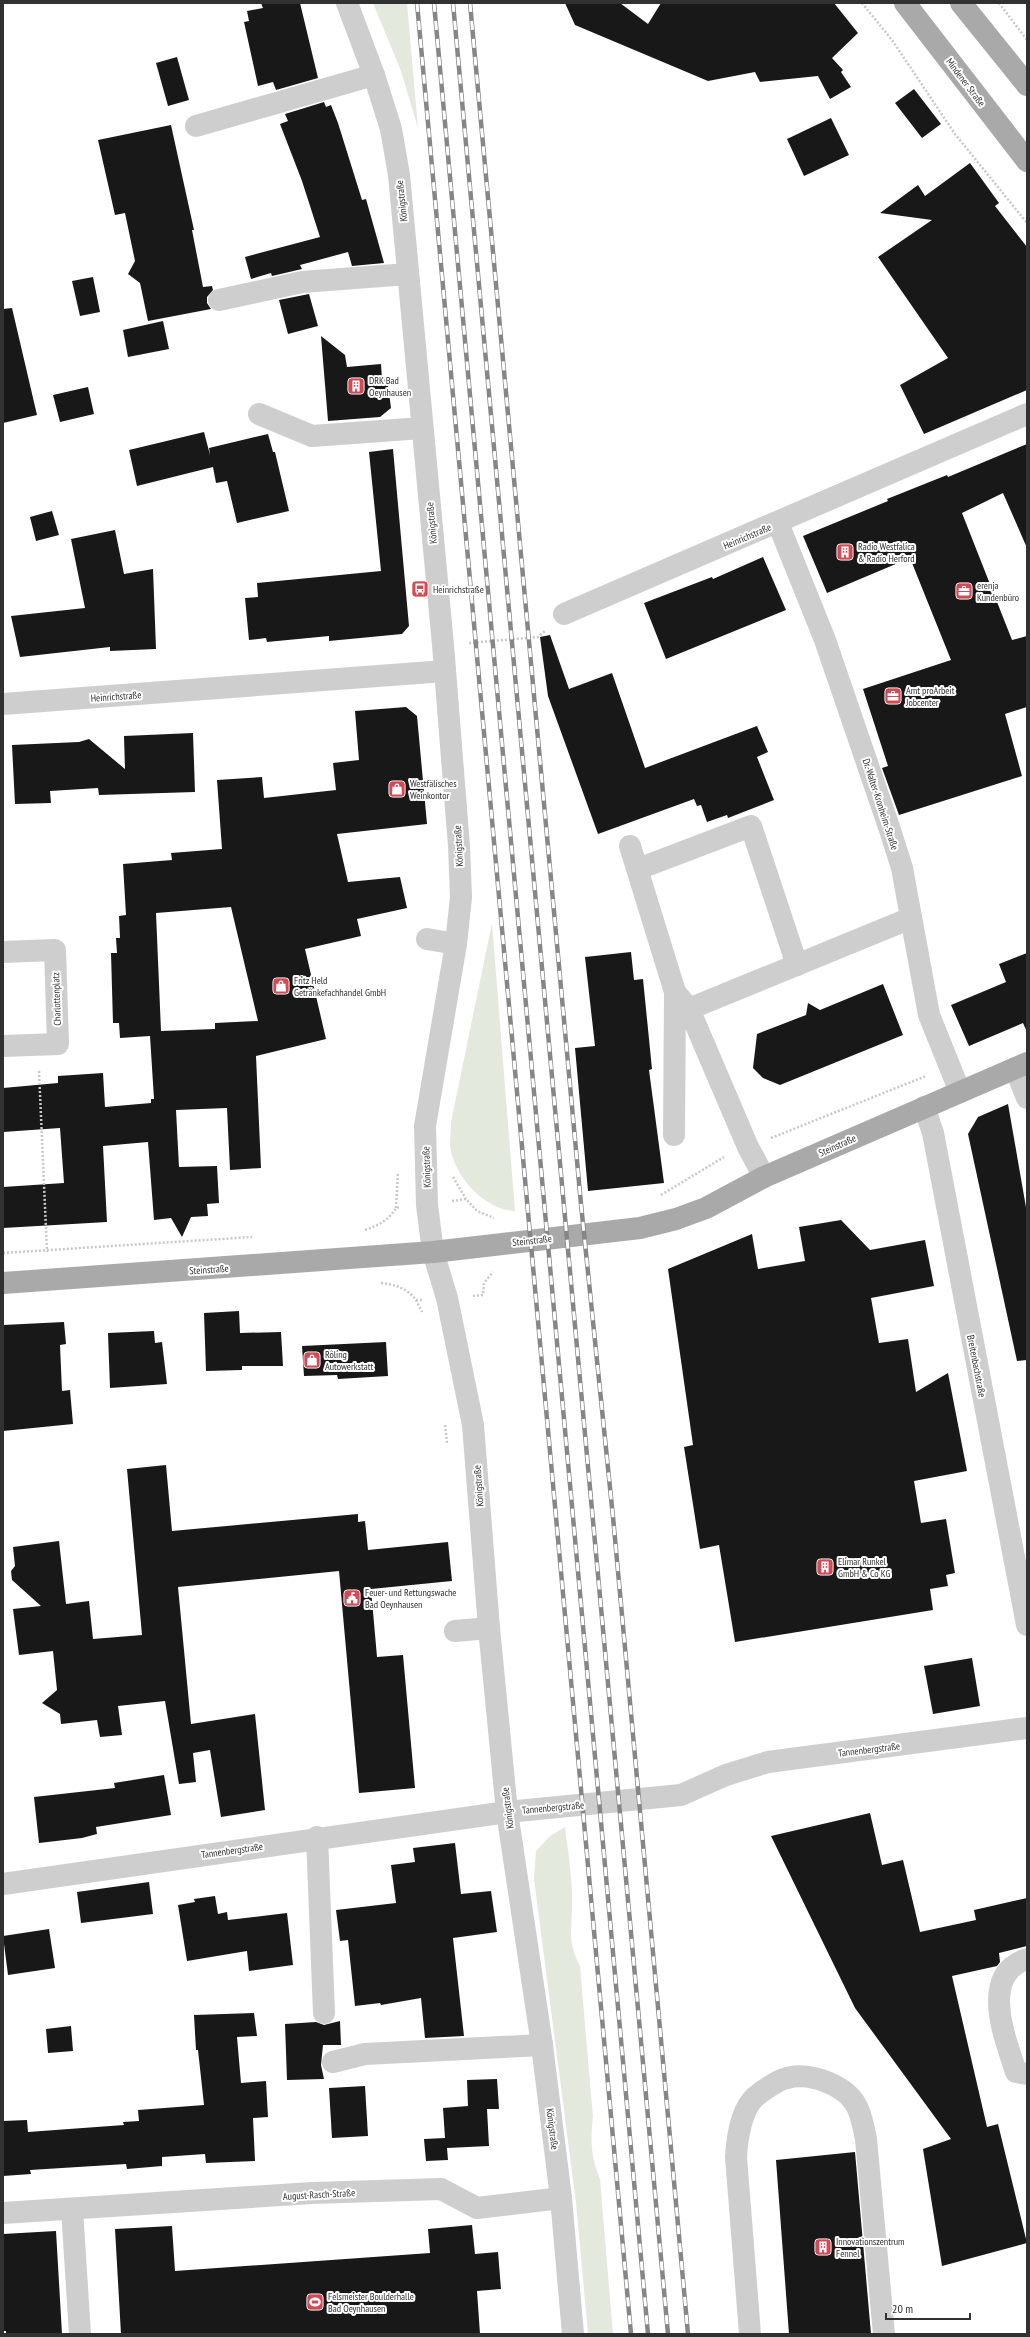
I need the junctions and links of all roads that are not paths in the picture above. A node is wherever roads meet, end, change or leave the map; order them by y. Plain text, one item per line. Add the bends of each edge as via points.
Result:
1 (347, 3) edge
2 (906, 3) edge
3 (961, 3) edge
4 (374, 75) junction
5 (1027, 86) edge
6 (196, 126) dead end
7 (1027, 161) edge
8 (408, 274) junction
9 (219, 300) dead end
10 (259, 414) dead end
11 (1027, 414) edge
12 (422, 428) junction
13 (778, 523) junction
14 (564, 614) road end
15 (445, 671) junction
16 (3, 704) edge
17 (630, 846) dead end
18 (638, 869) junction
19 (911, 918) junction
20 (427, 939) dead end
21 (456, 944) junction
22 (3, 952) edge
23 (797, 965) junction
24 (675, 992) junction
25 (689, 1009) junction
26 (3, 1046) edge
27 (1021, 1066) edge
28 (960, 1092) junction
29 (1027, 1098) edge
30 (924, 1107) junction
31 (674, 1135) dead end
32 (764, 1177) junction
33 (433, 1252) junction
34 (3, 1283) edge
35 (1027, 1625) edge
36 (489, 1628) junction
37 (455, 1631) dead end
38 (1027, 1728) edge
39 (507, 1812) junction
40 (317, 1837) junction
41 (3, 1880) edge
42 (3, 1883) edge
43 (1027, 1959) edge
44 (324, 2013) dead end
45 (542, 2045) junction
46 (333, 2062) dead end
47 (1027, 2074) edge
48 (561, 2198) junction
49 (72, 2209) junction
50 (3, 2213) edge
51 (80, 2334) edge
52 (573, 2334) edge
53 (750, 2334) edge
54 (884, 2334) edge

1 - 4 street, Königstraße
2 - 7 main road, Mindener Straße
3 - 5 main road
4 - 6 street
4 - 8 street, Königstraße via 391,129 399,175
8 - 9 street via 302,282
8 - 12 street, Königstraße
10 - 12 street via 312,436
11 - 13 street, Heinrichstraße
12 - 15 street, Königstraße
13 - 14 street, Heinrichstraße
13 - 19 street, Dr.-Walter-Kronheim-Straße via 825,640 856,731 902,868
15 - 16 street, Heinrichstraße
15 - 21 street, Königstraße via 459,846 461,897
17 - 18 street
18 - 23 street via 751,826
18 - 24 street
19 - 23 street
19 - 28 street, Dr.-Walter-Kronheim-Straße via 929,1015
20 - 21 street
21 - 33 street, Königstraße via 425,1126 427,1205
22 - 26 street, Charlottenplatz via 55,950 58,1044
23 - 25 street
24 - 25 street
24 - 31 street
25 - 32 street via 748,1147
27 - 28 main road, Steinstraße
27 - 29 street
28 - 30 main road, Steinstraße
30 - 32 main road, Steinstraße
30 - 35 street, Breitenbachstraße via 933,1133
32 - 33 main road, Steinstraße via 706,1208 640,1228
33 - 34 main road, Steinstraße
33 - 36 street, Königstraße via 447,1298 473,1425
36 - 37 street
36 - 39 street, Königstraße
38 - 39 street, Tannenbergstraße via 768,1762 726,1775 681,1795
39 - 40 street, Tannenbergstraße
39 - 45 street, Königstraße
40 - 42 street, Tannenbergstraße
40 - 44 street
41 - 42 street
43 - 47 street via 1018,1962 1004,1975 999,1993 1004,2033 1016,2072
45 - 46 street via 364,2054
45 - 48 street, Königstraße
48 - 49 street, August-Rasch-Straße via 477,2208 441,2189 312,2193
48 - 52 street, Königstraße
49 - 50 street, August-Rasch-Straße
49 - 51 street
53 - 54 street via 736,2157 738,2129 754,2098 785,2078 801,2076 826,2082 844,2093 858,2108 866,2138

